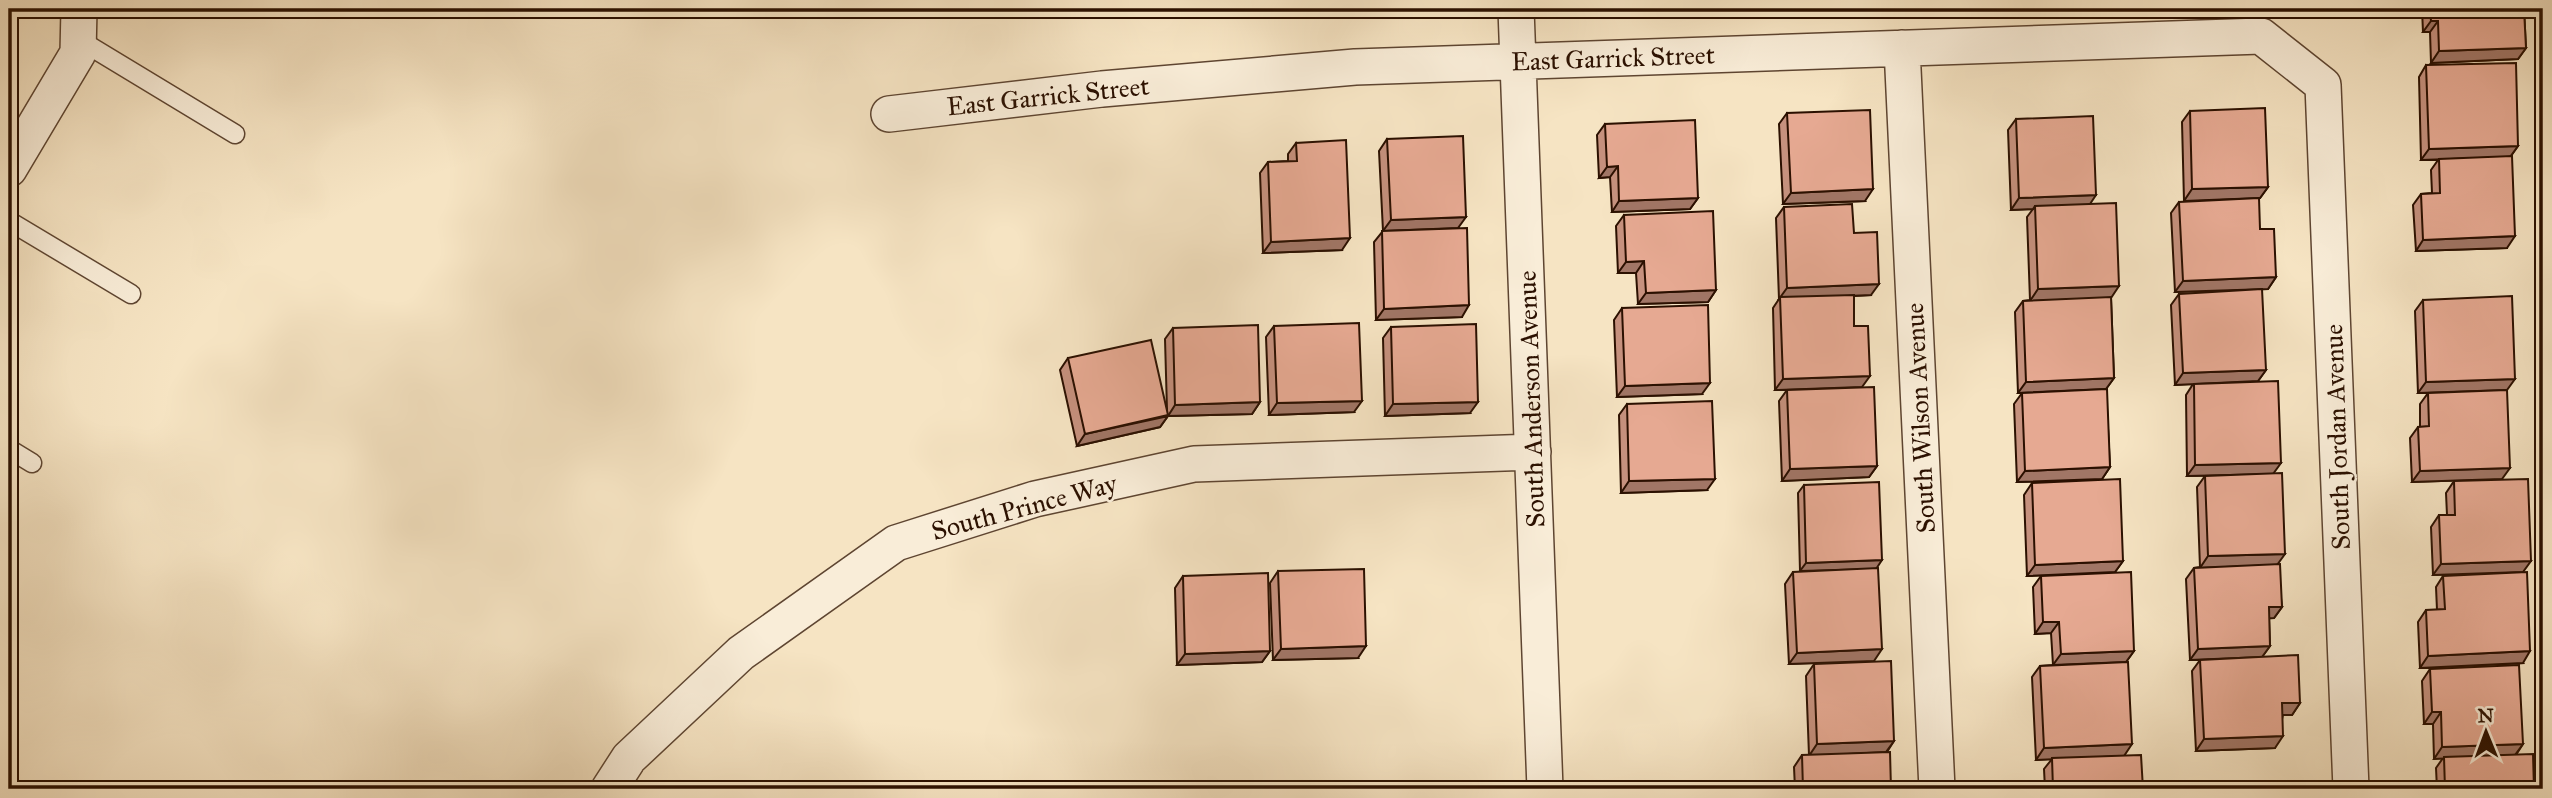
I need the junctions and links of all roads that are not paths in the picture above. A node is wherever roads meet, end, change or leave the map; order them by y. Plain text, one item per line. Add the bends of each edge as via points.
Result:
1 (1516, 9) edge
2 (79, 24) edge
3 (1902, 48) junction
4 (1519, 61) junction
5 (2323, 85) joint
6 (889, 114) dead end
7 (235, 134) dead end
8 (9, 169) edge
9 (9, 221) edge
10 (131, 294) dead end
11 (9, 449) edge
12 (1533, 452) junction
13 (32, 463) dead end
14 (609, 789) edge
15 (1545, 789) edge
16 (1937, 789) edge
17 (2351, 789) edge

1 - 4 street, South Anderson Avenue
2 - 7 lane
2 - 8 street via 78,53
3 - 4 street, East Garrick Street
3 - 5 street, East Garrick Street via 2262,36
3 - 16 street, South Wilson Avenue
4 - 6 street, East Garrick Street via 1342,68
4 - 12 street, South Anderson Avenue
5 - 17 street, South Jordan Avenue
9 - 10 lane
11 - 13 lane
12 - 14 street, South Prince Way via 1194,464 1035,499 896,543 741,653 629,758
12 - 15 street, South Anderson Avenue

